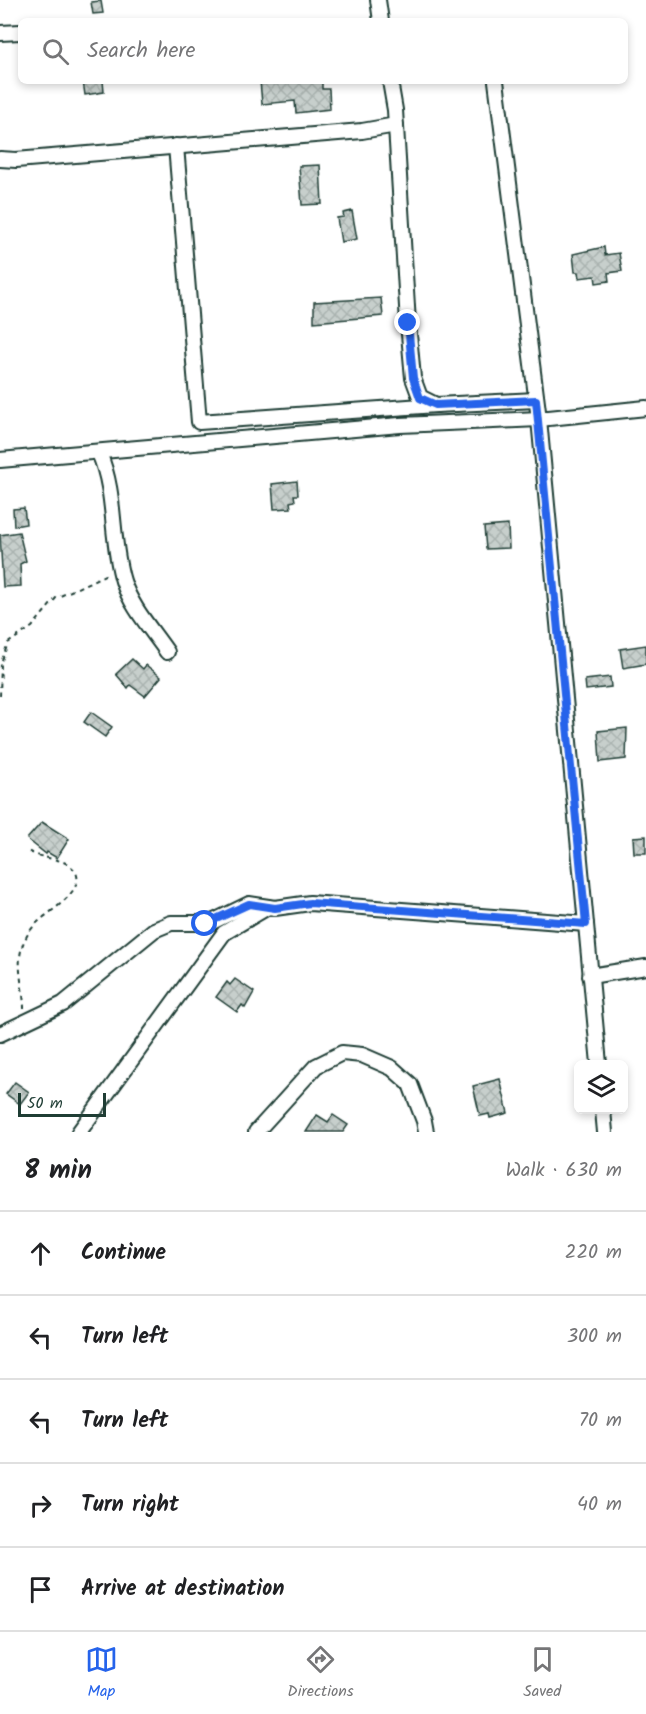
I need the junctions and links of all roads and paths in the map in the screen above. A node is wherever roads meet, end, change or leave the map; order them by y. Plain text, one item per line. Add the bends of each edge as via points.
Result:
1 (378, 0) edge
2 (381, 18) edge
3 (18, 32) edge
4 (0, 33) edge
5 (390, 84) edge
6 (496, 84) edge
7 (396, 125) junction
8 (176, 146) junction
9 (0, 159) edge
10 (536, 400) junction
11 (436, 405) junction
12 (646, 408) edge
13 (539, 419) junction
14 (99, 453) junction
15 (0, 460) edge
16 (120, 566) junction
17 (167, 652) dead end
18 (0, 696) edge
19 (26, 850) dead end
20 (268, 907) junction
21 (586, 924) junction
22 (646, 967) edge
23 (590, 976) junction
24 (19, 1026) junction
25 (0, 1034) edge
26 (598, 1060) edge
27 (603, 1114) edge
28 (79, 1132) edge
29 (256, 1132) edge
30 (426, 1132) edge
31 (605, 1132) edge

1 - 2 street
3 - 4 street
5 - 7 street
6 - 10 street
7 - 8 street
7 - 11 street via 413,378 420,398
8 - 9 street
8 - 11 street via 199,422
10 - 11 street
10 - 13 street
12 - 13 street
13 - 14 street via 400,425
13 - 21 street
14 - 15 street
14 - 16 street via 110,483
16 - 17 street via 131,600
16 - 18 path via 56,598 32,627 8,644 1,663
19 - 24 path via 45,860 67,864 75,872 75,879 71,895 38,922 24,941 20,965 24,1010
20 - 21 street via 320,903
20 - 24 street via 249,904 210,923 171,923 160,927 146,934 70,999
20 - 28 street via 224,933
21 - 23 street
22 - 23 street
23 - 26 street
24 - 25 street
27 - 31 street
29 - 30 street via 315,1066 342,1053 362,1055 393,1068 410,1084

